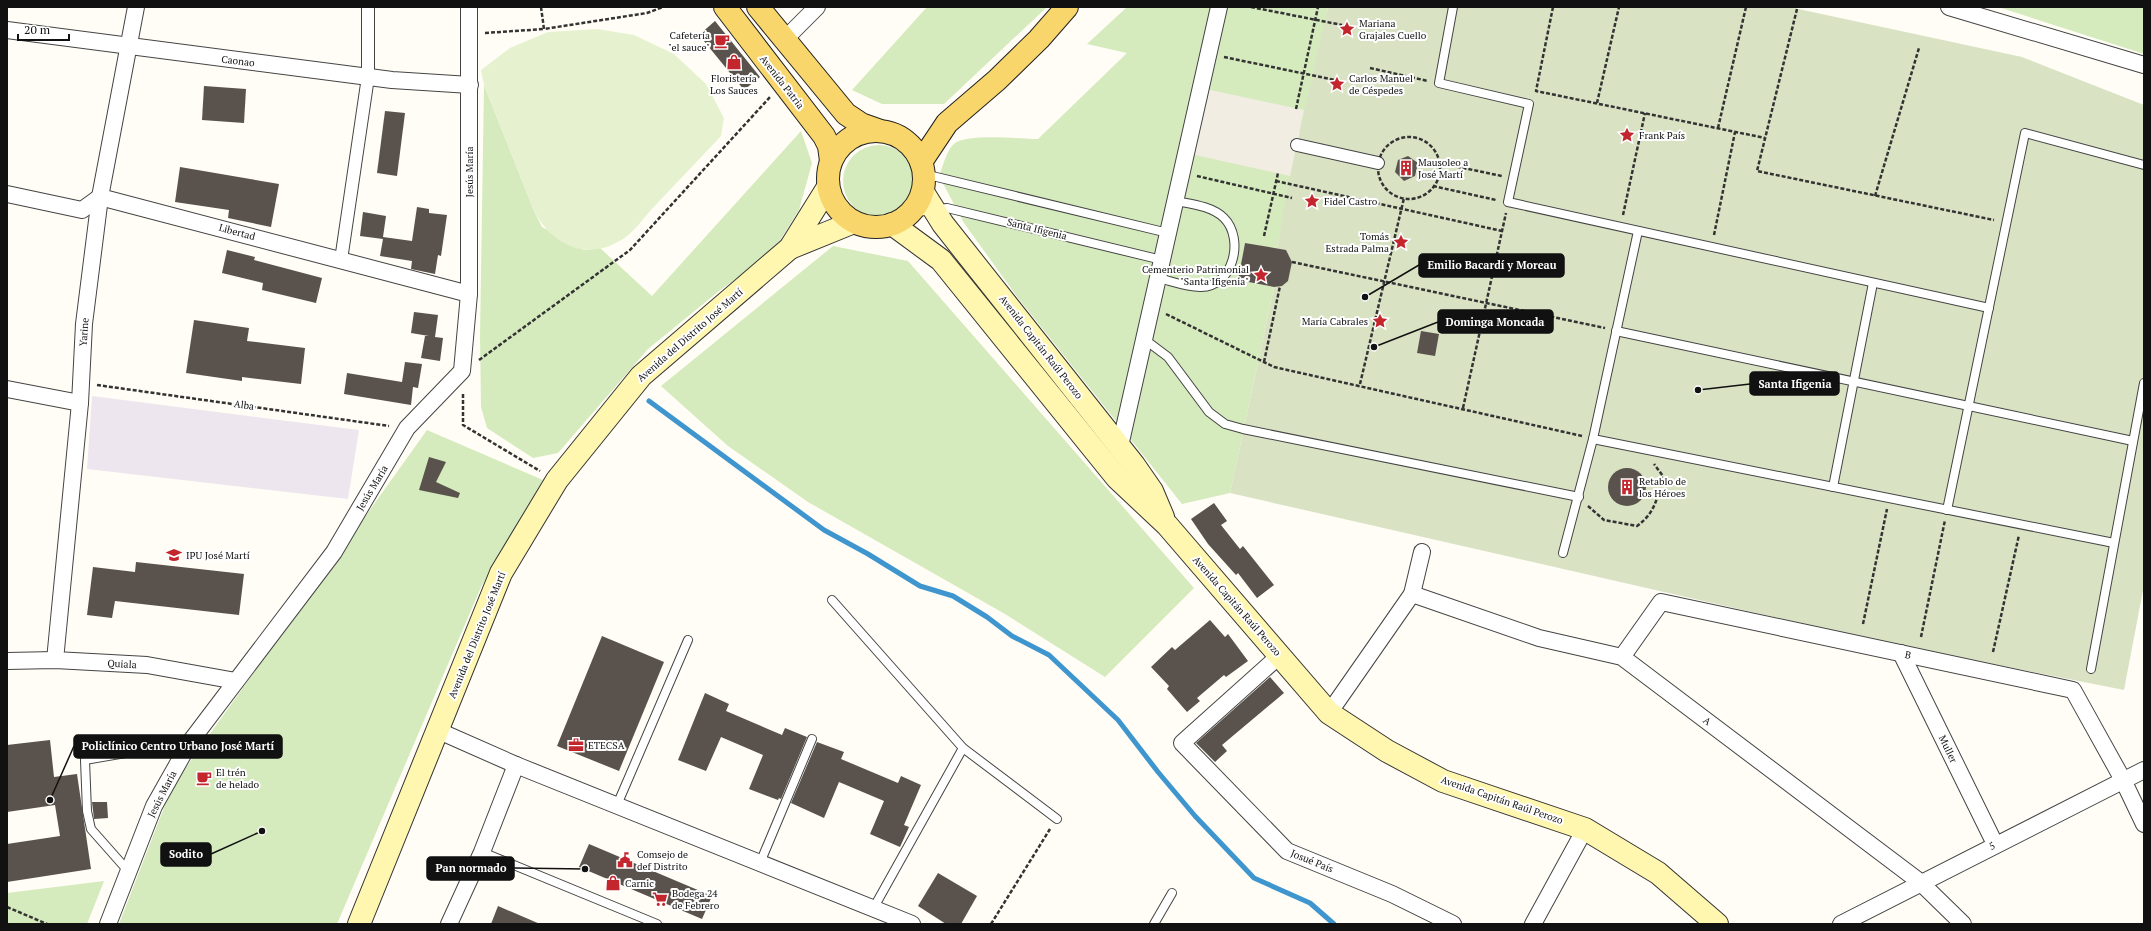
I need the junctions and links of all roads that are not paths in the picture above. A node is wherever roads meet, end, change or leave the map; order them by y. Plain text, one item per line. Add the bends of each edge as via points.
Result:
1 (136, 7) edge
2 (368, 7) edge
3 (469, 7) edge
4 (725, 7) edge
5 (758, 7) edge
6 (817, 7) edge
7 (1067, 7) edge
8 (1219, 7) edge
9 (1453, 7) edge
10 (1949, 7) edge
11 (7, 30) edge
12 (784, 40) junction
13 (127, 47) junction
14 (2144, 64) edge
15 (368, 77) junction
16 (470, 85) junction
17 (947, 123) junction
18 (887, 133) junction
19 (1297, 145) dead end
20 (831, 161) junction
21 (1378, 163) road end
22 (2144, 165) edge
23 (925, 184) junction
24 (828, 187) junction
25 (7, 194) edge
26 (100, 196) junction
27 (1176, 202) junction
28 (854, 222) junction
29 (892, 224) junction
30 (1638, 231) junction
31 (1168, 233) junction
32 (790, 248) junction
33 (341, 260) junction
34 (1162, 260) junction
35 (1158, 278) junction
36 (1873, 283) junction
37 (469, 294) junction
38 (1989, 308) junction
39 (1616, 331) junction
40 (1144, 339) junction
41 (1854, 381) junction
42 (2144, 382) edge
43 (7, 389) edge
44 (80, 403) junction
45 (1969, 406) junction
46 (1593, 439) junction
47 (2133, 441) junction
48 (1120, 446) junction
49 (1134, 465) junction
50 (1117, 478) junction
51 (1833, 487) junction
52 (1579, 498) junction
53 (1947, 510) junction
54 (1166, 525) junction
55 (2114, 543) junction
56 (1422, 552) dead end
57 (1563, 553) dead end
58 (1412, 594) junction
59 (832, 600) dead end
60 (688, 640) dead end
61 (1901, 653) junction
62 (1279, 656) junction
63 (1622, 657) junction
64 (55, 660) junction
65 (7, 661) edge
66 (2091, 669) dead end
67 (236, 681) junction
68 (1329, 713) junction
69 (438, 731) junction
70 (812, 739) dead end
71 (190, 742) junction
72 (963, 748) junction
73 (516, 765) junction
74 (2144, 770) edge
75 (2123, 780) junction
76 (617, 805) junction
77 (1056, 820) road end
78 (2144, 824) edge
79 (1585, 829) junction
80 (1995, 844) junction
81 (482, 852) junction
82 (760, 863) junction
83 (129, 872) junction
84 (1920, 882) junction
85 (1172, 893) dead end
86 (873, 909) junction
87 (108, 924) edge
88 (359, 924) edge
89 (449, 924) edge
90 (656, 924) edge
91 (912, 924) edge
92 (1154, 924) edge
93 (1453, 924) edge
94 (1532, 924) edge
95 (1717, 924) edge
96 (1840, 924) edge
97 (1962, 924) edge

1 - 13 street, Yarine
2 - 15 street
3 - 16 street, Jesús María
4 - 20 main road, Avenida Patria via 824,136 829,146
5 - 12 main road
6 - 12 street
7 - 17 main road via 997,80
8 - 27 street
9 - 30 lane via 1439,83 1529,104 1508,202
10 - 14 street
11 - 13 street, Caonao
12 - 18 main road via 846,114 861,124
13 - 15 street, Caonao
13 - 26 street, Yarine
15 - 16 street, Caonao
15 - 33 street
16 - 37 street, Jesús María
17 - 18 main road via 919,134
17 - 23 main road
18 - 20 main road via 858,134 841,145
18 - 23 main road via 912,146
19 - 21 street
20 - 24 main road
22 - 38 lane via 2025,133
23 - 29 main road via 918,203 910,213
23 - 31 lane
23 - 34 lane, Santa Ifigenia via 947,208
23 - 48 main road, Avenida Capitán Raúl Perozo
24 - 28 main road via 837,208
24 - 32 main road, Avenida del Distrito José Martí
25 - 26 street via 82,210
26 - 33 street, Libertad
26 - 44 street, Yarine via 84,324
27 - 31 street
27 - 35 lane via 1206,207 1224,217 1233,230 1235,250 1230,269 1219,282 1201,287
28 - 29 main road via 868,226
28 - 32 main road, Avenida del Distrito José Martí
29 - 50 main road, Avenida Capitán Raúl Perozo via 941,260
30 - 36 lane
30 - 39 lane
31 - 34 street
32 - 69 main road, Avenida del Distrito José Martí via 641,376 557,480 501,573
33 - 37 street, Libertad
34 - 35 street
35 - 40 street
36 - 38 lane
36 - 41 lane
37 - 67 street, Jesús María via 462,372 407,428 334,552
38 - 45 lane
39 - 41 lane
39 - 46 lane
40 - 48 street
40 - 52 lane via 1168,357 1209,412 1225,424
41 - 45 lane
41 - 51 lane
42 - 47 lane
43 - 44 street
44 - 64 street, Yarine
45 - 47 lane
45 - 53 lane
46 - 51 lane
46 - 52 lane
47 - 55 lane
48 - 49 main road, Avenida Capitán Raúl Perozo
49 - 50 main road via 1133,480 1128,482
49 - 54 main road, Avenida Capitán Raúl Perozo via 1152,491
50 - 54 main road, Avenida Capitán Raúl Perozo
51 - 53 lane
52 - 57 lane
53 - 55 lane
54 - 62 main road, Avenida Capitán Raúl Perozo
55 - 66 lane
56 - 58 street
58 - 63 street, A via 1539,638
58 - 68 street
59 - 72 lane
60 - 76 lane
61 - 63 street, B via 1661,602
61 - 75 street, B via 2073,690
61 - 80 street, Muller
62 - 68 main road, Avenida Capitán Raúl Perozo
62 - 93 street, Josué País via 1182,743 1287,851 1392,894
63 - 84 street, A
64 - 65 street, Quiala
64 - 67 street, Quiala via 148,665
67 - 71 street, Jesús María
68 - 79 main road, Avenida Capitán Raúl Perozo via 1387,751 1443,781
69 - 73 street
69 - 88 main road, Avenida del Distrito José Martí
70 - 82 lane
71 - 83 street, Jesús María via 154,806
71 - 83 lane via 85,760 87,811 91,829
72 - 77 lane
72 - 86 lane
73 - 76 street
73 - 81 street
74 - 75 street, 5
75 - 78 street, B
75 - 80 street, 5
76 - 82 street
79 - 94 street
79 - 95 main road, Avenida Capitán Raúl Perozo via 1658,873
80 - 84 street, 5
81 - 89 street
81 - 90 lane
82 - 86 street
83 - 87 street, Jesús María
84 - 96 street, 5
84 - 97 street, A
85 - 92 lane
86 - 91 street

